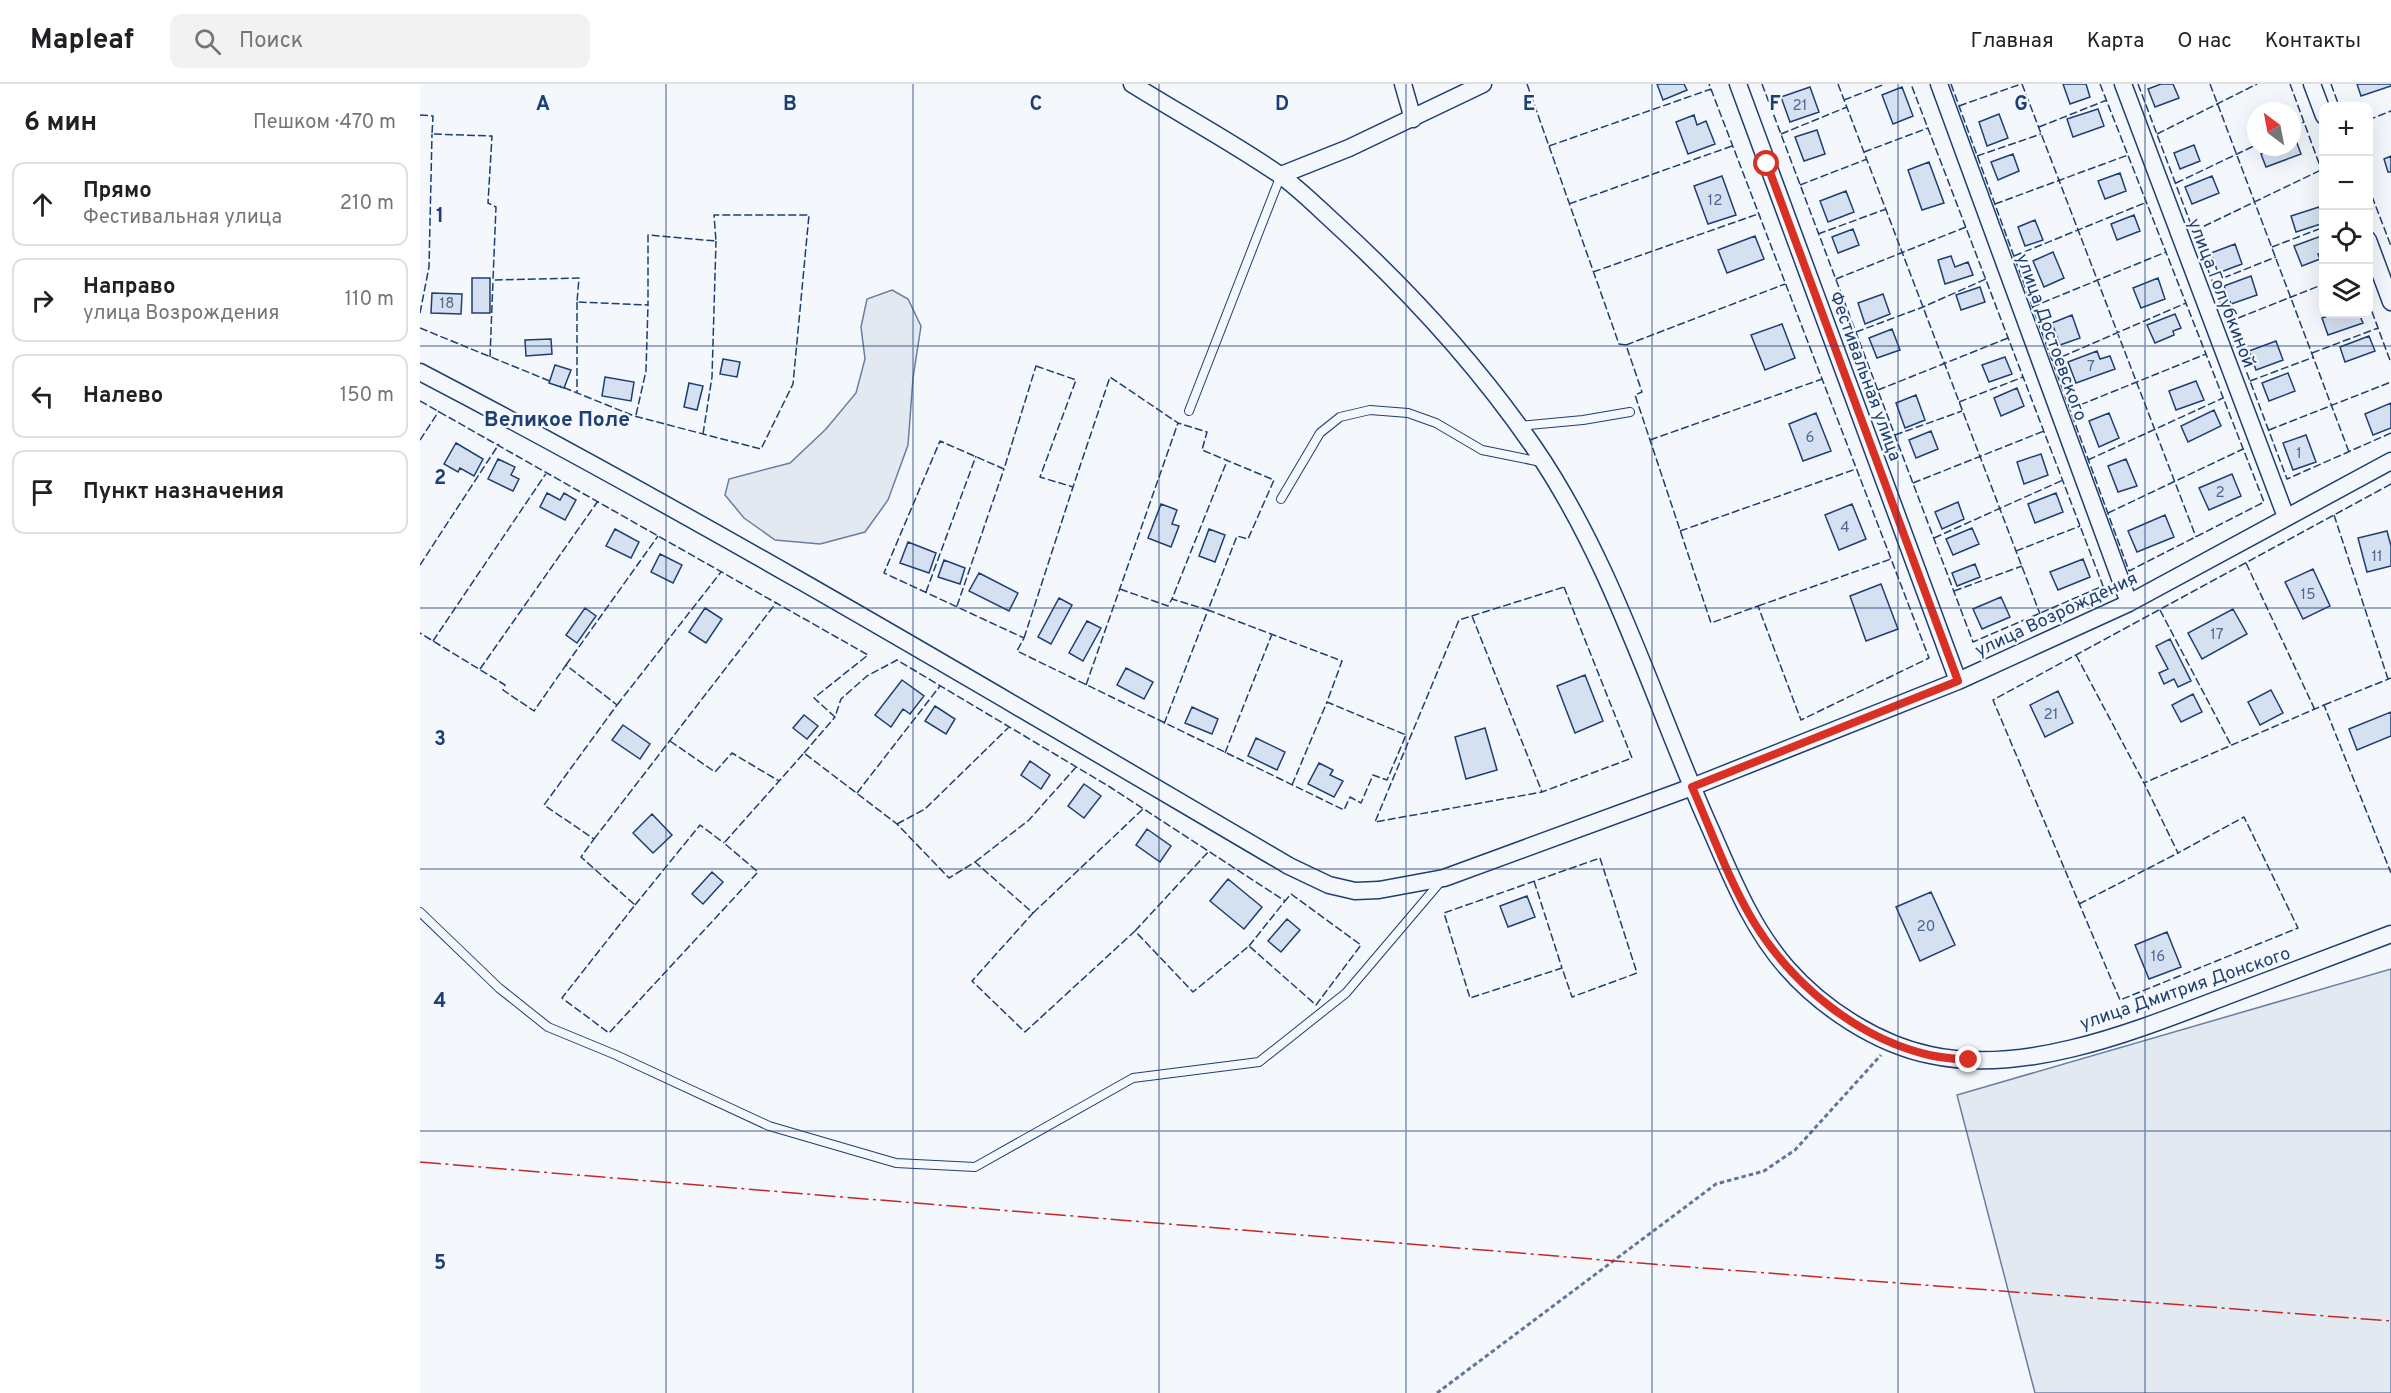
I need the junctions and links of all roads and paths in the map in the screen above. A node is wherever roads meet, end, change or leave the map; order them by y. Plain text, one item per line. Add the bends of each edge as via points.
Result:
1 (1132, 84) edge
2 (1403, 84) edge
3 (1483, 84) edge
4 (1738, 84) edge
5 (1939, 84) edge
6 (2123, 84) edge
7 (2312, 84) edge
8 (2319, 103) edge
9 (1413, 118) junction
10 (1281, 175) junction
11 (2373, 253) edge
12 (2391, 302) edge
13 (420, 372) edge
14 (1189, 411) dead end
15 (1630, 412) dead end
16 (1518, 426) junction
17 (2391, 461) edge
18 (1543, 463) junction
19 (1281, 499) dead end
20 (2286, 516) junction
21 (2129, 603) junction
22 (1958, 681) junction
23 (1692, 787) junction
24 (1444, 878) junction
25 (420, 912) edge
26 (2391, 934) edge
27 (1892, 1043) junction
28 (1437, 1393) edge

1 - 10 street, улица Дмитрия Донского
2 - 9 street
3 - 9 street
4 - 22 street, Фестивальная улица
5 - 21 street, улица Достоевского
6 - 20 street, улица Голубкиной
7 - 8 street
9 - 10 street
10 - 14 lane
10 - 16 street, улица Дмитрия Донского via 1384,268 1431,318
11 - 12 street
13 - 24 street, улица Возрождения via 748,549 1289,866 1329,885 1355,891
15 - 16 lane
16 - 18 street, улица Дмитрия Донского
17 - 20 street, улица Возрождения
18 - 19 lane via 1482,450 1436,423 1408,412 1370,410 1340,417 1320,433
18 - 23 street, улица Дмитрия Донского via 1572,510 1610,588
20 - 21 street, улица Возрождения
21 - 22 street, улица Возрождения
22 - 23 street, улица Возрождения
23 - 24 street, улица Возрождения
23 - 27 street, улица Дмитрия Донского via 1755,923 1787,968 1827,1005
24 - 25 lane via 1346,993 1259,1062 1133,1078 975,1167 896,1163 769,1125 548,1027 499,988
26 - 27 street, улица Дмитрия Донского via 2159,1022 2056,1053 2013,1060 1969,1060 1929,1055
27 - 28 path via 1795,1150 1764,1171 1716,1184

